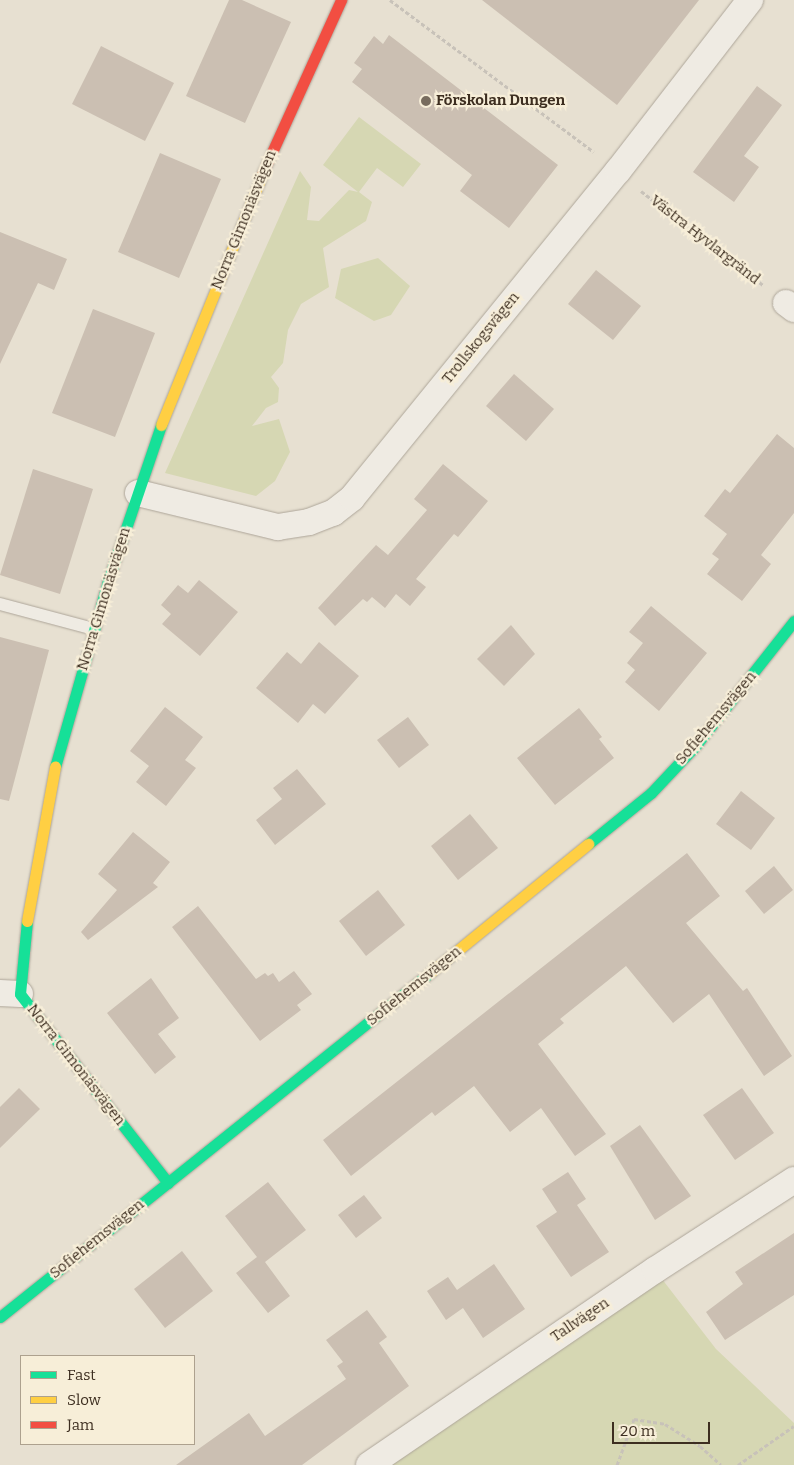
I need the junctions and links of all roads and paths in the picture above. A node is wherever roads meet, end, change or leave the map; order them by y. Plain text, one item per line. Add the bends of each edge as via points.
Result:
1 (340, 0) edge
2 (390, 0) edge
3 (750, 0) edge
4 (618, 171) junction
5 (790, 306) edge
6 (138, 493) junction
7 (0, 604) edge
8 (794, 621) edge
9 (94, 628) junction
10 (10, 993) edge
11 (794, 1180) edge
12 (168, 1182) junction
13 (0, 1316) edge
14 (794, 1426) edge
15 (369, 1465) edge
16 (617, 1465) edge
17 (721, 1465) edge
18 (738, 1465) edge

1 - 6 street, Norra Gimonäsvägen via 252,199 152,448
2 - 4 path, Västra Hyvlargränd
3 - 4 street, Trollskogsvägen
4 - 5 path, Västra Hyvlargränd
4 - 6 street, Trollskogsvägen via 352,498 333,513 309,522 278,527
6 - 9 street, Norra Gimonäsvägen
7 - 9 lane
8 - 12 street, Sofiehemsvägen via 702,738 652,792
9 - 10 street, Norra Gimonäsvägen via 54,772
10 - 12 street, Norra Gimonäsvägen
11 - 15 street, Tallvägen via 646,1275
12 - 13 street, Sofiehemsvägen
14 - 18 path
16 - 17 path via 634,1419 665,1424 700,1446

